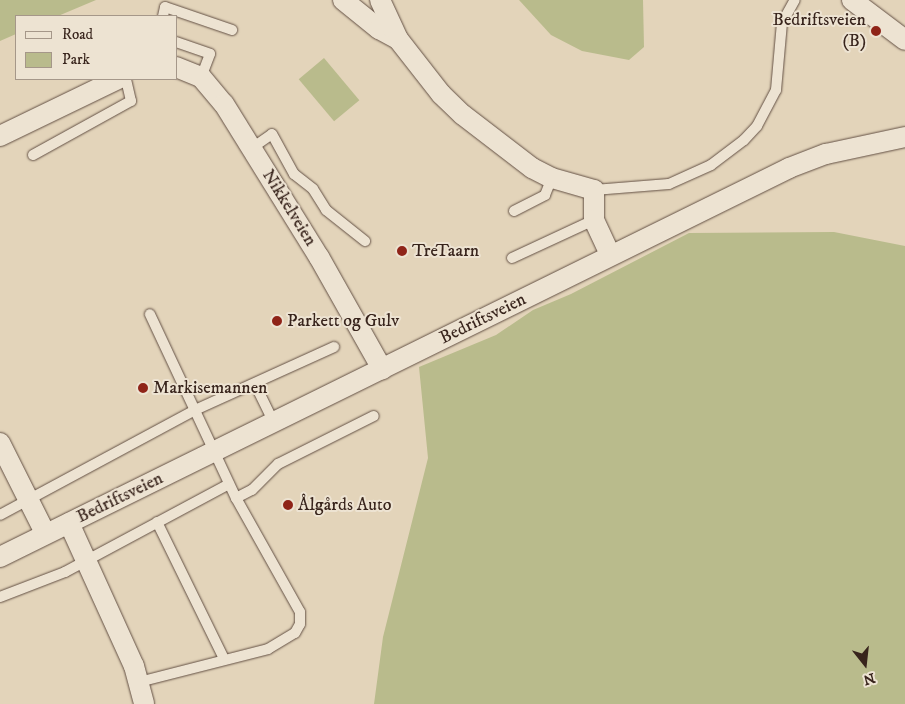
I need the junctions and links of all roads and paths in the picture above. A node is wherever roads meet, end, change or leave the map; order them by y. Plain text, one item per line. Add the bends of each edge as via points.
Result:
1 (343, 0) edge
2 (380, 0) edge
3 (795, 0) edge
4 (852, 0) edge
5 (163, 15) edge
6 (232, 30) dead end
7 (398, 39) junction
8 (905, 40) edge
9 (178, 43) edge
10 (178, 68) edge
11 (201, 77) junction
12 (116, 80) edge
13 (126, 80) edge
14 (0, 136) edge
15 (905, 137) edge
16 (252, 148) junction
17 (33, 156) dead end
18 (552, 178) junction
19 (594, 190) junction
20 (514, 211) dead end
21 (594, 220) junction
22 (365, 241) dead end
23 (610, 255) junction
24 (512, 258) dead end
25 (150, 314) dead end
26 (334, 346) dead end
27 (382, 369) junction
28 (254, 384) junction
29 (193, 411) junction
30 (374, 416) dead end
31 (274, 423) junction
32 (0, 443) edge
33 (214, 452) junction
34 (229, 484) junction
35 (236, 498) junction
36 (30, 501) junction
37 (0, 515) edge
38 (157, 522) junction
39 (69, 523) junction
40 (45, 533) junction
41 (0, 557) edge
42 (86, 558) junction
43 (0, 597) edge
44 (224, 659) junction
45 (139, 682) junction
46 (144, 704) edge

1 - 7 street via 379,29
2 - 7 street
3 - 19 lane via 782,23 776,90 757,126 744,140 711,165 669,184
4 - 8 street
5 - 6 lane via 165,7
7 - 18 street via 441,94 463,115 512,155
9 - 11 lane via 210,54
10 - 11 street, Nikkelveien
11 - 16 street, Nikkelveien via 224,104
12 - 14 street
13 - 17 lane via 131,101
15 - 23 street, Bedriftsveien via 857,145 789,168
16 - 22 lane via 272,134 294,174 313,189 326,210
16 - 27 street, Nikkelveien via 320,257
18 - 19 street
18 - 20 lane via 545,195
19 - 21 street
21 - 23 street
21 - 24 lane
23 - 27 street, Bedriftsveien
25 - 29 lane
26 - 28 lane
27 - 31 street, Bedriftsveien
28 - 29 lane
28 - 31 lane
29 - 33 lane
29 - 36 lane
30 - 35 lane via 278,464 252,490
31 - 33 street, Bedriftsveien
32 - 36 street
33 - 34 lane
33 - 39 street, Bedriftsveien
34 - 35 lane
34 - 38 lane
35 - 44 lane via 300,612 300,624 296,633 268,649
36 - 37 lane
36 - 40 street
38 - 42 lane
38 - 44 lane
39 - 40 street, Bedriftsveien
39 - 42 street, Bedriftsveien
40 - 41 street, Bedriftsveien
42 - 43 lane via 65,572
42 - 45 street, Bedriftsveien
44 - 45 lane
45 - 46 street, Bedriftsveien

